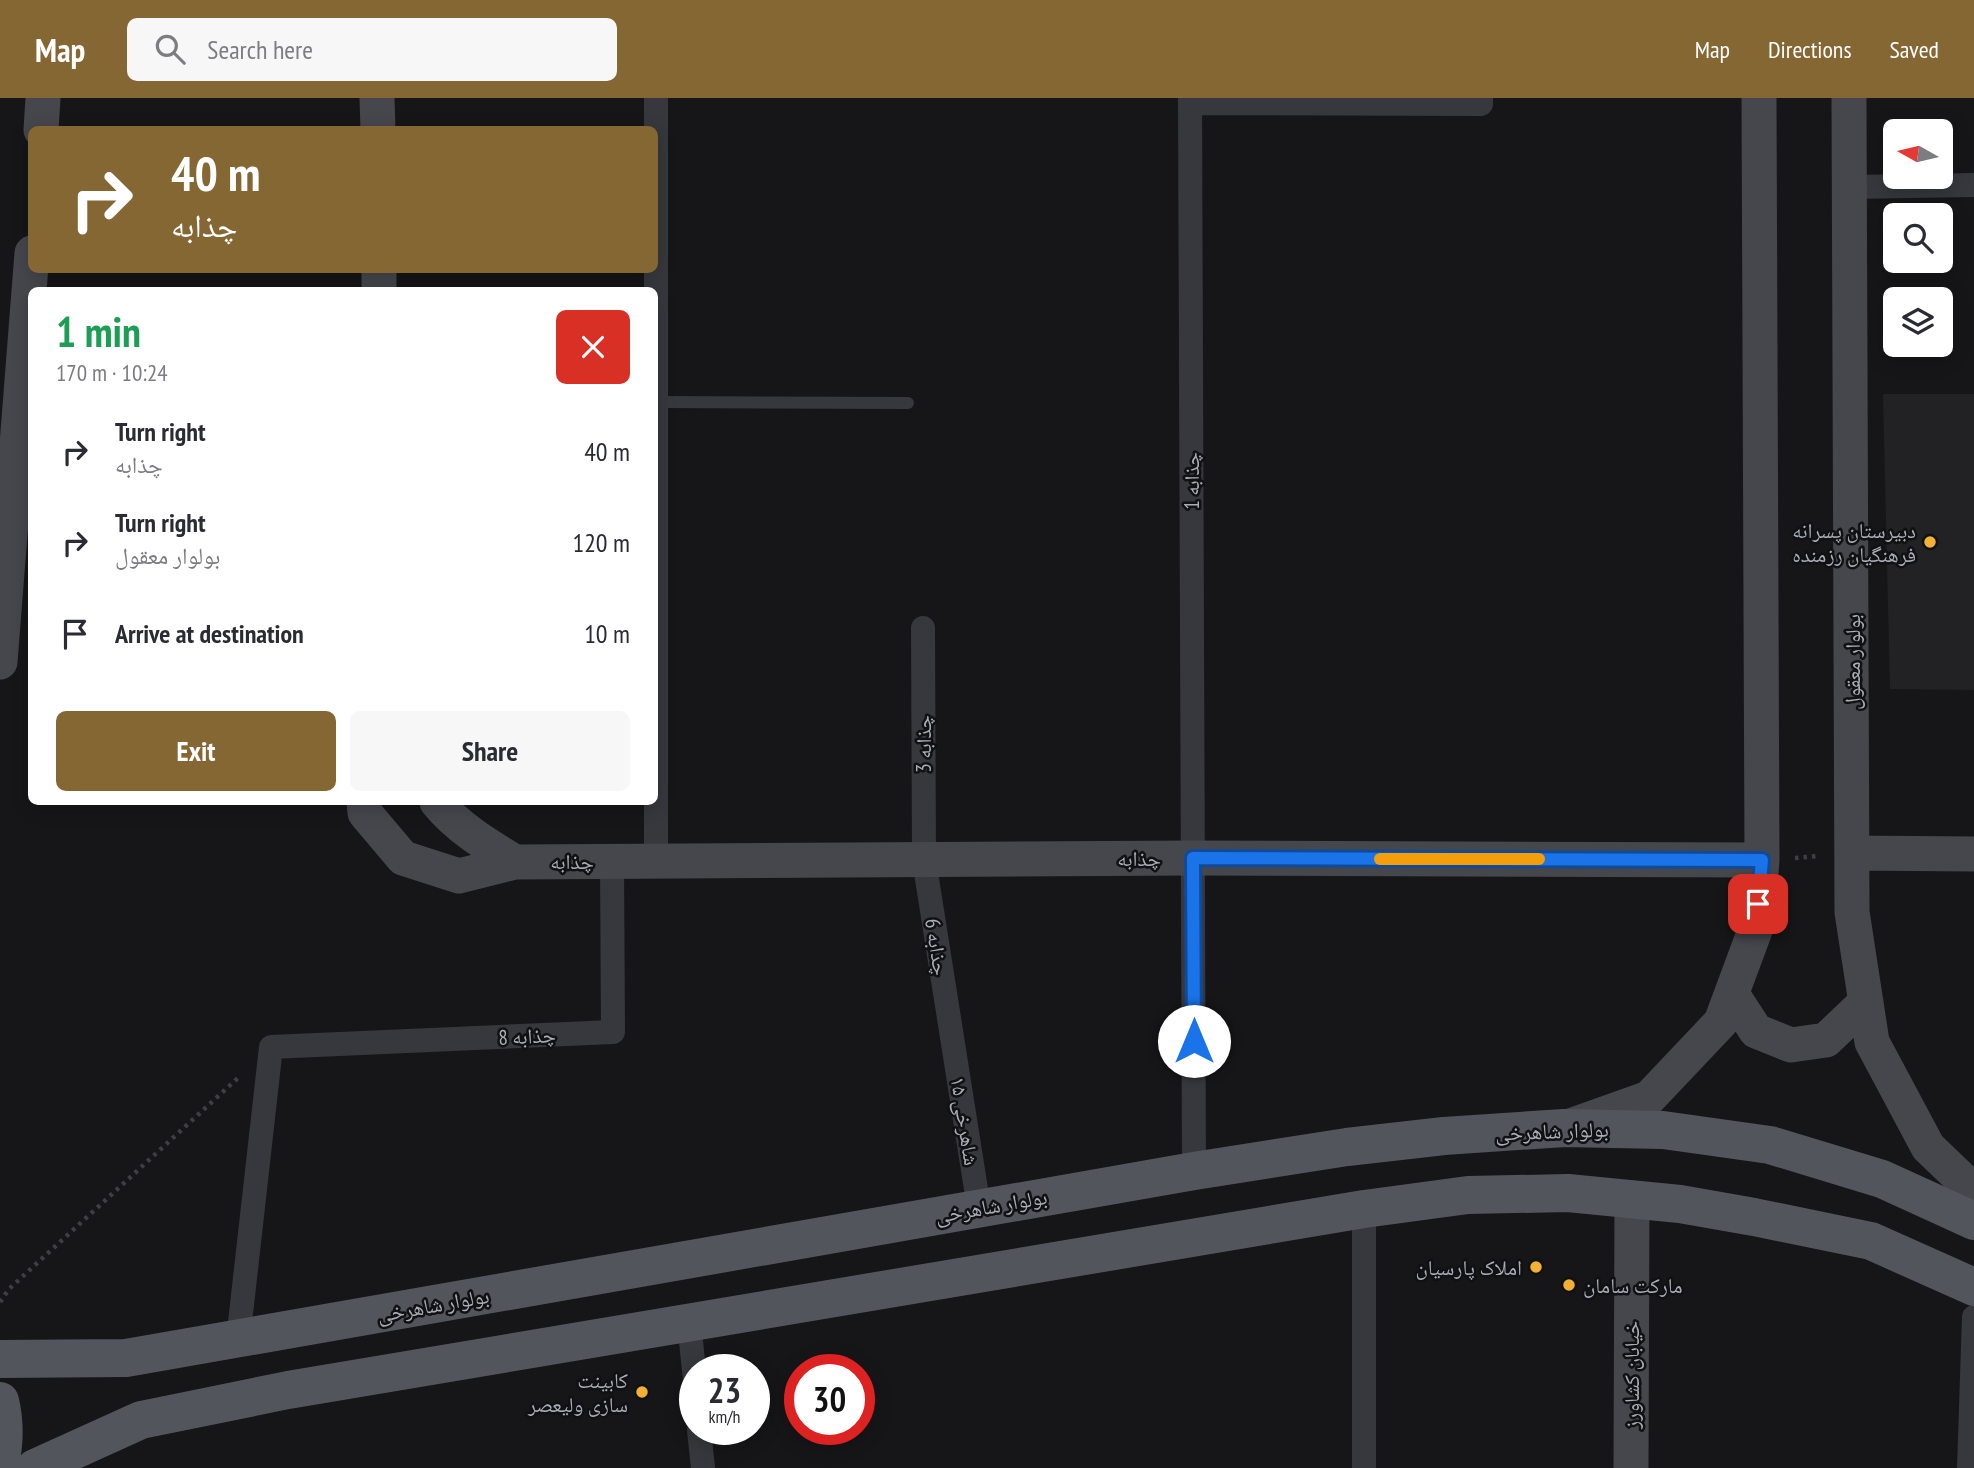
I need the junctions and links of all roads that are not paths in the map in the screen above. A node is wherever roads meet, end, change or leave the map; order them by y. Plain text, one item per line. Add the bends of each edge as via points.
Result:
1 (43, 98) edge
2 (377, 98) edge
3 (656, 98) edge
4 (1759, 98) edge
5 (1849, 98) edge
6 (1190, 101) edge
7 (1481, 101) edge
8 (41, 126) edge
9 (378, 126) edge
10 (656, 126) edge
11 (1974, 185) edge
12 (1850, 187) junction
13 (28, 304) edge
14 (658, 402) edge
15 (908, 403) dead end
16 (923, 628) dead end
17 (0, 662) edge
18 (364, 805) edge
19 (440, 805) edge
20 (656, 805) edge
21 (1853, 853) junction
22 (1974, 854) edge
23 (1193, 858) junction
24 (923, 860) junction
25 (1762, 860) junction
26 (612, 861) junction
27 (656, 861) junction
28 (516, 862) junction
29 (1732, 994) junction
30 (1866, 1002) junction
31 (951, 1034) joint
32 (1564, 1128) junction
33 (1194, 1171) junction
34 (1974, 1191) edge
35 (1632, 1198) junction
36 (979, 1208) junction
37 (1364, 1209) junction
38 (1974, 1221) edge
39 (1974, 1287) edge
40 (1974, 1317) edge
41 (689, 1322) junction
42 (237, 1340) junction
43 (692, 1354) edge
44 (0, 1359) edge
45 (0, 1401) edge
46 (701, 1445) edge
47 (0, 1464) edge
48 (34, 1468) edge
49 (703, 1468) edge
50 (1364, 1468) edge
51 (1631, 1468) edge
52 (1969, 1468) edge

1 - 8 street
2 - 9 street
3 - 10 street
4 - 25 street
5 - 12 street, بولوار معقول
6 - 7 street
6 - 23 street, چذابه 1
11 - 12 street
12 - 21 street, بولوار معقول
13 - 17 street
14 - 15 lane
16 - 24 street, چذابه 3
18 - 28 street, چذابه via 365,813 403,858 458,876
19 - 28 street via 478,840
20 - 27 street
21 - 22 street
21 - 30 street, بولوار معقول via 1852,912
23 - 24 street, چذابه
23 - 25 street, چذابه
23 - 33 street, چذابه 1
24 - 27 street, چذابه
24 - 31 street, چذابه 6
25 - 29 street via 1757,925
26 - 27 street, چذابه
26 - 28 street, چذابه
26 - 42 street, چذابه 8 via 613,1032 271,1047
29 - 30 street via 1756,1031 1791,1045 1826,1040
29 - 32 street via 1721,1023 1648,1098
30 - 34 street, بولوار معقول via 1872,1042 1928,1147
31 - 36 street, شاهرخی ۱۵
32 - 33 main road, بولوار شاهرخی via 1347,1147
32 - 38 main road, بولوار شاهرخی via 1663,1130 1770,1145 1882,1179
33 - 36 main road, بولوار شاهرخی
35 - 37 main road via 1568,1193 1468,1195
35 - 39 main road via 1871,1241
35 - 51 street, خیابان کشاورز
36 - 42 main road, بولوار شاهرخی
37 - 41 main road
37 - 50 street
40 - 52 street
41 - 43 street
41 - 48 main road via 288,1390 141,1420
42 - 44 main road, بولوار شاهرخی via 126,1358
45 - 47 main road via 4,1444
46 - 49 street

